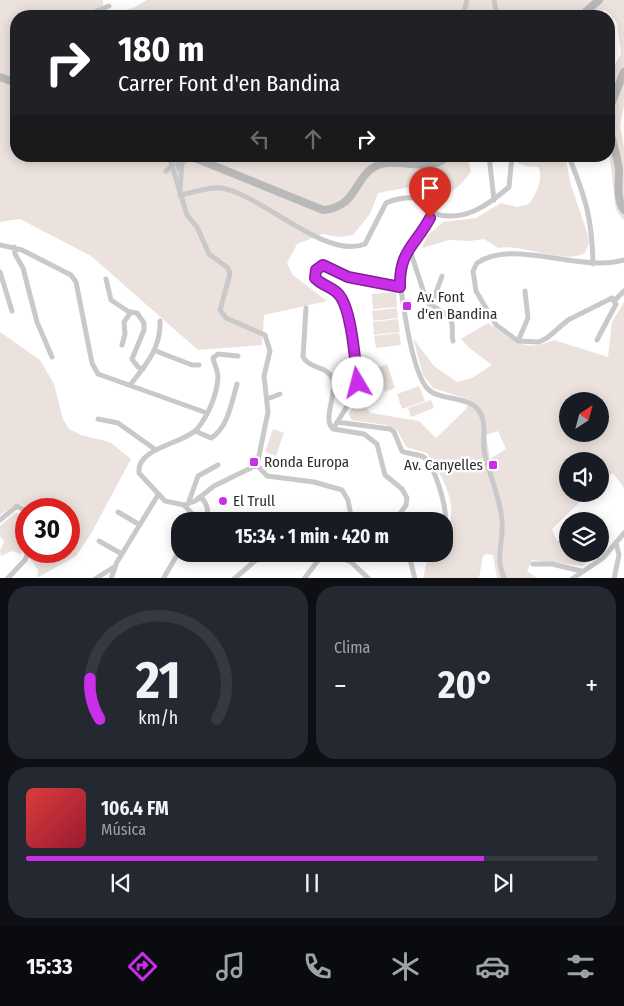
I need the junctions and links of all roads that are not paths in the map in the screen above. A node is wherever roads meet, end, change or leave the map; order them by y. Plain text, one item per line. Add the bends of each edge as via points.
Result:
1 (599, 0) edge
2 (109, 6) dead end
3 (99, 10) edge
4 (588, 10) edge
5 (624, 72) edge
6 (615, 94) edge
7 (615, 154) edge
8 (172, 162) edge
9 (178, 162) edge
10 (184, 162) edge
11 (205, 162) edge
12 (393, 162) edge
13 (393, 162) edge
14 (442, 162) edge
15 (490, 162) edge
16 (511, 162) edge
17 (570, 162) edge
18 (173, 165) junction
19 (166, 171) dead end
20 (180, 180) junction
21 (180, 195) junction
22 (494, 200) junction
23 (624, 210) edge
24 (431, 213) junction
25 (0, 245) edge
26 (14, 248) junction
27 (409, 248) junction
28 (624, 260) edge
29 (593, 264) junction
30 (0, 272) edge
31 (442, 276) dead end
32 (106, 279) dead end
33 (400, 287) junction
34 (525, 291) dead end
35 (624, 291) edge
36 (615, 300) junction
37 (429, 304) junction
38 (306, 308) dead end
39 (12, 311) dead end
40 (131, 312) junction
41 (160, 322) dead end
42 (597, 340) dead end
43 (453, 341) dead end
44 (518, 341) junction
45 (122, 345) dead end
46 (156, 351) junction
47 (238, 356) dead end
48 (52, 357) dead end
49 (199, 365) dead end
50 (143, 369) junction
51 (237, 384) dead end
52 (130, 385) junction
53 (280, 394) dead end
54 (267, 399) junction
55 (207, 413) junction
56 (98, 419) dead end
57 (337, 422) junction
58 (333, 429) junction
59 (195, 431) junction
60 (156, 450) junction
61 (218, 465) dead end
62 (257, 465) junction
63 (158, 494) junction
64 (201, 497) junction
65 (186, 505) junction
66 (15, 508) edge
67 (118, 512) dead end
68 (192, 512) edge
69 (207, 512) edge
70 (350, 512) edge
71 (401, 512) edge
72 (446, 512) edge
73 (0, 520) edge
74 (140, 525) junction
75 (624, 533) edge
76 (99, 542) dead end
77 (616, 543) junction
78 (122, 554) junction
79 (173, 562) edge
80 (253, 562) edge
81 (317, 562) edge
82 (351, 562) edge
83 (411, 562) edge
84 (23, 563) edge
85 (533, 564) dead end
86 (114, 567) junction
87 (581, 571) junction
88 (7, 578) edge
89 (95, 578) edge
90 (111, 578) edge
91 (163, 578) edge
92 (234, 578) edge
93 (304, 578) edge
94 (369, 578) edge
95 (415, 578) edge
96 (505, 578) edge
97 (572, 578) edge
98 (614, 578) edge

1 - 4 main road
2 - 3 street
5 - 6 main road
7 - 23 main road
8 - 18 street
9 - 20 street
10 - 20 street
11 - 13 main road via 323,210 337,209 368,172
12 - 14 main road via 431,165
15 - 22 street
16 - 22 street via 509,187
17 - 29 street via 585,198 592,228
18 - 19 street
18 - 21 street
20 - 21 street
21 - 24 street via 220,188 243,196 333,245 355,248 365,244 381,210 392,200 424,199
21 - 54 street via 187,216 197,227 209,254 228,268 230,274 220,310 226,318 265,335 268,342 270,350 264,376
22 - 24 street via 467,215
24 - 27 street
25 - 26 street
26 - 48 street via 23,268 37,322
26 - 52 street via 71,275 76,282 95,370
27 - 33 street via 400,274
27 - 37 street
28 - 29 street via 608,265
29 - 44 street via 513,254 498,255 477,263 473,271 476,291 496,325
30 - 39 street
31 - 37 street
32 - 40 street via 109,298
33 - 57 street via 348,277 326,265 316,270 315,278 339,294 349,314 357,387
33 - 96 street via 407,331 423,383 435,393 468,402 483,420 484,451 502,517 499,566
34 - 44 street via 528,318
35 - 36 street
36 - 42 street via 616,304
36 - 44 street via 612,298 568,320 539,342
37 - 43 street via 449,318
38 - 58 street via 303,357 311,365 326,370 332,378 330,425
40 - 45 street via 124,322
40 - 50 street via 137,313 144,323 132,359
41 - 46 street
46 - 49 street
46 - 50 street
47 - 55 street via 218,354 213,358 218,375
50 - 52 street
51 - 59 street via 224,423 215,435 205,437
52 - 55 street
53 - 54 street
54 - 62 street via 267,422
55 - 59 street
56 - 60 street via 118,423
57 - 58 street
57 - 72 street via 394,432 402,450 425,458 430,464
58 - 71 street via 364,434 377,444 385,475 402,489 407,498
59 - 60 street
60 - 63 street via 138,467
61 - 65 street via 198,476
62 - 64 street via 214,486
62 - 70 street via 267,476 314,482 342,490
63 - 65 street via 174,504
63 - 74 street
64 - 65 street
64 - 69 street via 207,505
65 - 68 street
66 - 73 street
67 - 74 street
74 - 78 street
75 - 77 street
76 - 78 street
77 - 87 street via 603,558
77 - 98 street via 619,555
78 - 86 street
79 - 91 street
80 - 92 street
81 - 93 street
82 - 94 street
83 - 95 street
84 - 88 street
85 - 87 street via 552,564
86 - 89 street
86 - 90 street
87 - 97 street

